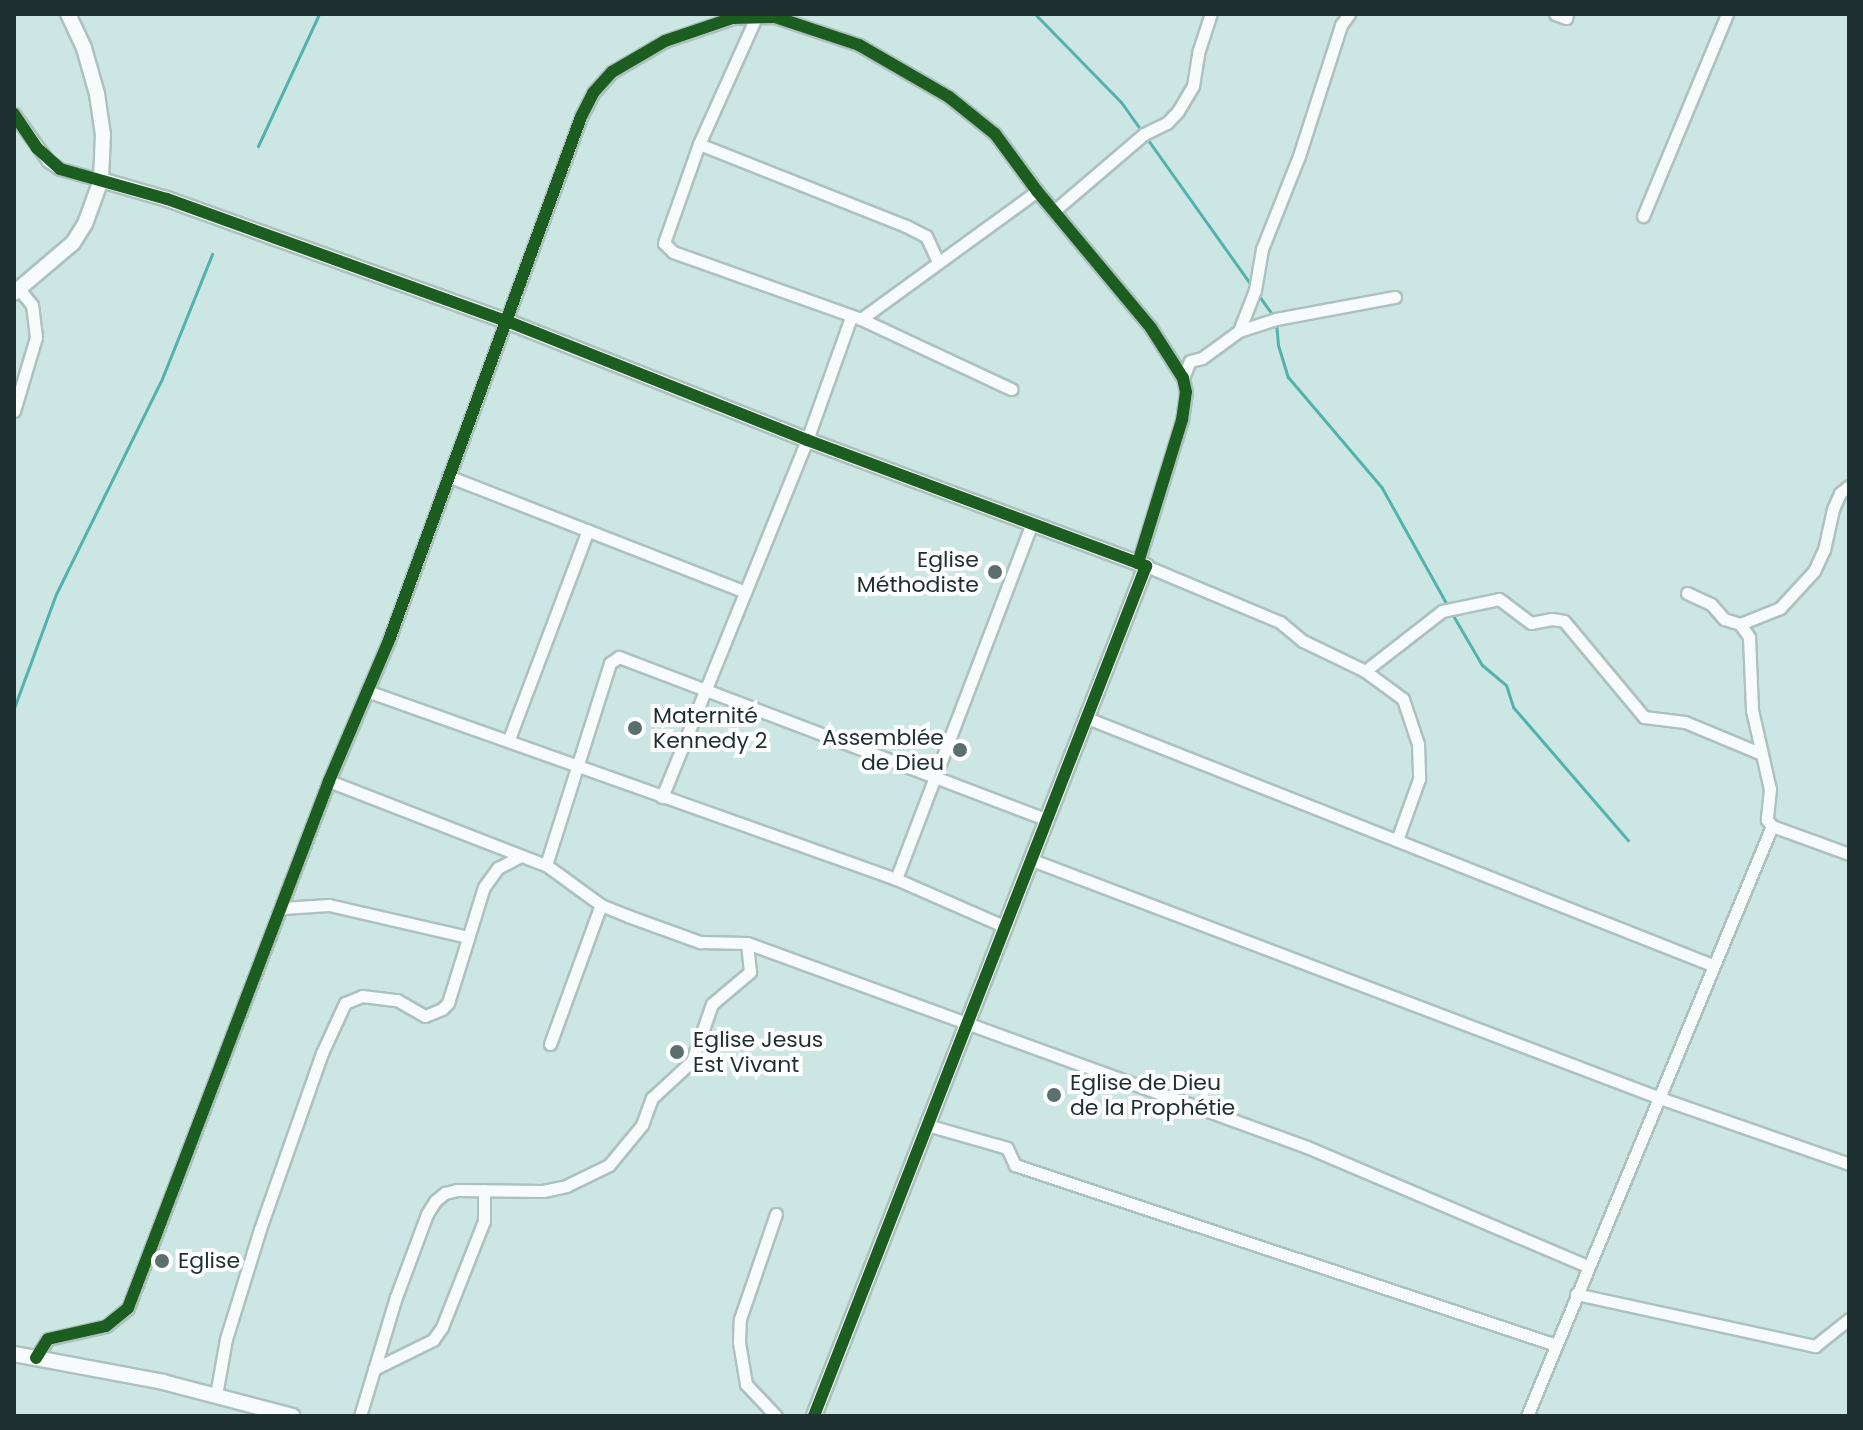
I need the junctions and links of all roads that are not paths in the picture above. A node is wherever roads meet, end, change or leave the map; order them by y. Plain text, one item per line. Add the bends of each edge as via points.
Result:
1 (68, 14) edge
2 (1211, 14) edge
3 (1349, 14) edge
4 (1555, 14) edge
5 (1567, 14) edge
6 (1727, 14) edge
7 (757, 15) edge
8 (734, 16) edge
9 (14, 114) edge
10 (699, 144) junction
11 (101, 180) junction
12 (1037, 191) junction
13 (1055, 210) junction
14 (1643, 216) dead end
15 (938, 262) junction
16 (17, 292) edge
17 (1395, 297) dead end
18 (856, 318) junction
19 (504, 320) junction
20 (1239, 331) junction
21 (1183, 378) junction
22 (1011, 389) dead end
23 (14, 411) edge
24 (807, 440) junction
25 (448, 476) junction
26 (1849, 486) edge
27 (1032, 523) junction
28 (588, 530) junction
29 (1142, 565) junction
30 (745, 592) junction
31 (1687, 593) dead end
32 (1740, 624) junction
33 (1365, 671) junction
34 (367, 691) junction
35 (705, 691) junction
36 (1087, 718) junction
37 (509, 739) junction
38 (1762, 754) junction
39 (577, 764) junction
40 (935, 778) junction
41 (329, 781) junction
42 (662, 797) junction
43 (1047, 820) junction
44 (1772, 826) junction
45 (1397, 840) junction
46 (1849, 854) edge
47 (521, 856) junction
48 (1032, 860) junction
49 (546, 865) junction
50 (896, 879) junction
51 (601, 905) junction
52 (282, 908) junction
53 (1006, 927) junction
54 (468, 937) junction
55 (747, 943) junction
56 (1712, 965) junction
57 (967, 1026) junction
58 (550, 1044) dead end
59 (1660, 1098) junction
60 (927, 1125) junction
61 (1849, 1164) edge
62 (484, 1190) junction
63 (776, 1214) dead end
64 (1588, 1266) junction
65 (1576, 1294) junction
66 (1849, 1319) edge
67 (1556, 1345) junction
68 (14, 1354) edge
69 (36, 1358) junction
70 (374, 1369) junction
71 (216, 1395) junction
72 (293, 1416) edge
73 (360, 1416) edge
74 (776, 1416) edge
75 (814, 1416) edge
76 (1527, 1416) edge

1 - 11 street via 97,94 103,135
2 - 13 street via 1193,86 1178,111
3 - 20 street via 1262,249 1255,290
4 - 5 street
6 - 14 street
7 - 8 street
7 - 10 street
7 - 12 street via 859,45 949,97 995,134
8 - 19 street via 643,52 612,72 593,93
9 - 11 street via 48,161
10 - 15 street via 906,226 926,236
10 - 18 street via 664,243 673,252
11 - 16 street via 73,243
11 - 19 street
12 - 13 street
12 - 15 street
13 - 21 street via 1151,328
15 - 18 street
16 - 23 street via 32,305 36,337
17 - 20 street
18 - 22 street
18 - 24 street
19 - 24 street
19 - 25 street
20 - 21 street via 1190,361
21 - 29 street via 1182,420
24 - 27 street
24 - 30 street
25 - 28 street
25 - 34 street
26 - 32 street via 1833,509 1814,571 1780,608
27 - 29 street
27 - 40 street
28 - 30 street
28 - 37 street
29 - 33 street via 1270,617 1303,641
29 - 36 street
30 - 35 street
31 - 32 street
32 - 38 street via 1749,637 1749,685
33 - 38 street via 1442,611 1499,599 1531,623 1564,621 1644,717 1685,722
33 - 45 street via 1403,699 1418,744 1419,779
34 - 37 street
34 - 41 street
35 - 39 street via 614,658
35 - 40 street
35 - 42 street
36 - 43 street
36 - 45 street
37 - 39 street
38 - 44 street via 1770,789 1767,820
39 - 42 street
39 - 49 street
40 - 43 street
40 - 50 street
41 - 47 street
41 - 52 street
42 - 50 street
43 - 48 street
44 - 46 street
44 - 56 street
45 - 56 street
47 - 49 street
47 - 54 street via 490,876
48 - 53 street
48 - 59 street
49 - 51 street
50 - 53 street
51 - 55 street via 700,942
51 - 58 street
52 - 54 street via 329,905
52 - 69 street via 128,1308 106,1326 48,1339
53 - 57 street
54 - 71 street via 442,1009 425,1016 397,1000 362,996 345,1003 264,1217 226,1339
55 - 57 street
55 - 62 street via 750,972 712,1004 692,1061 652,1098 642,1125 609,1165 543,1191
56 - 59 street
57 - 60 street
57 - 64 street via 1307,1147
59 - 61 street
59 - 64 street
60 - 67 street via 1007,1148 1015,1165
60 - 75 street
62 - 70 street via 484,1221 442,1327 425,1345
62 - 70 street via 445,1193 427,1214
63 - 74 street via 747,1296 739,1342 746,1384
64 - 65 street
65 - 66 street via 1815,1346
65 - 67 street
67 - 76 street
68 - 69 street
69 - 71 street
70 - 73 street
71 - 72 street

